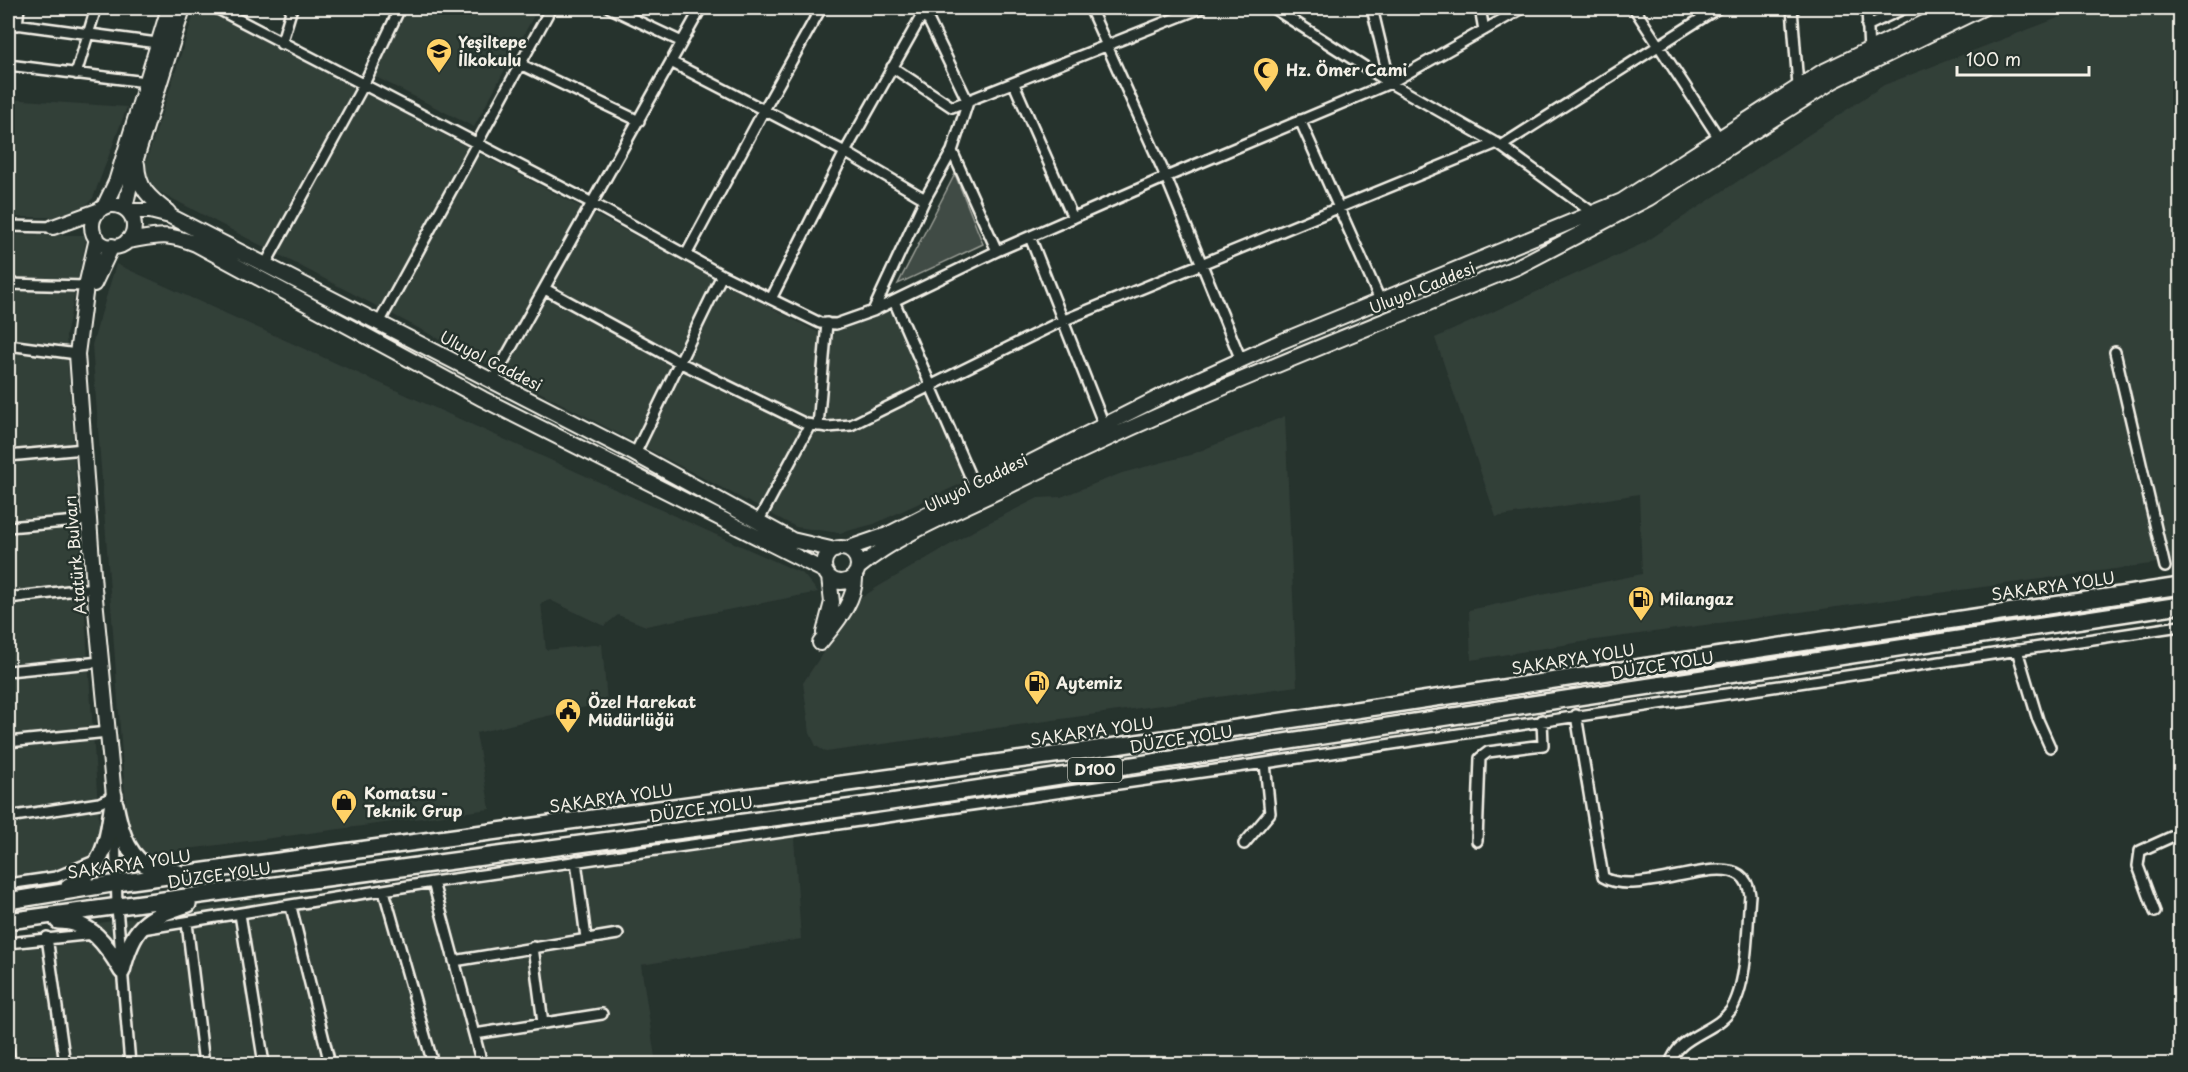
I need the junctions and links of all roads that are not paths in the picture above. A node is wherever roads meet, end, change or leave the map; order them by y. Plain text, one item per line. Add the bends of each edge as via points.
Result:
1 (19, 8) edge
2 (96, 8) edge
3 (169, 8) edge
4 (183, 8) edge
5 (216, 8) edge
6 (292, 8) edge
7 (400, 8) edge
8 (551, 8) edge
9 (610, 8) edge
10 (701, 8) edge
11 (821, 8) edge
12 (925, 8) edge
13 (1090, 8) edge
14 (1201, 8) edge
15 (1273, 8) edge
16 (1372, 8) edge
17 (1480, 8) edge
18 (1523, 8) edge
19 (1634, 8) edge
20 (1718, 8) edge
21 (1792, 8) edge
22 (1866, 8) edge
23 (1905, 8) edge
24 (1955, 8) edge
25 (1983, 8) edge
26 (1934, 13) edge
27 (12, 24) edge
28 (1868, 26) junction
29 (1484, 30) junction
30 (87, 35) junction
31 (682, 42) junction
32 (157, 43) junction
33 (281, 44) junction
34 (1659, 46) junction
35 (1107, 47) junction
36 (1869, 56) junction
37 (671, 62) junction
38 (520, 64) junction
39 (8, 65) edge
40 (892, 67) junction
41 (76, 74) junction
42 (146, 82) junction
43 (1390, 82) junction
44 (1014, 84) junction
45 (363, 86) junction
46 (1798, 86) junction
47 (968, 102) junction
48 (764, 110) junction
49 (1300, 120) junction
50 (639, 121) junction
51 (1719, 138) junction
52 (476, 145) junction
53 (1499, 145) junction
54 (952, 151) junction
55 (845, 152) junction
56 (137, 154) junction
57 (1166, 177) junction
58 (925, 199) junction
59 (594, 204) junction
60 (102, 209) junction
61 (126, 209) junction
62 (1340, 210) junction
63 (1594, 215) junction
64 (1615, 215) junction
65 (1072, 218) junction
66 (182, 223) junction
67 (8, 226) edge
68 (53, 227) junction
69 (96, 237) junction
70 (1029, 237) junction
71 (127, 241) junction
72 (112, 246) junction
73 (998, 251) junction
74 (686, 255) junction
75 (1202, 264) junction
76 (265, 266) junction
77 (722, 275) junction
78 (8, 284) edge
79 (86, 286) junction
80 (545, 289) junction
81 (771, 299) junction
82 (1380, 300) junction
83 (894, 301) junction
84 (83, 311) junction
85 (873, 311) junction
86 (380, 321) junction
87 (1062, 321) junction
88 (827, 323) junction
89 (8, 345) edge
90 (2115, 352) dead end
91 (77, 354) junction
92 (1241, 360) junction
93 (679, 362) junction
94 (493, 380) junction
95 (930, 387) junction
96 (814, 425) junction
97 (1104, 425) junction
98 (84, 449) junction
99 (635, 454) junction
100 (8, 456) edge
101 (976, 490) junction
102 (89, 520) junction
103 (758, 522) junction
104 (8, 527) edge
105 (840, 550) junction
106 (2165, 567) dead end
107 (856, 571) junction
108 (827, 574) junction
109 (2181, 586) edge
110 (94, 588) junction
111 (8, 598) edge
112 (2181, 605) edge
113 (2181, 626) edge
114 (2017, 650) junction
115 (101, 662) junction
116 (8, 671) edge
117 (1576, 715) junction
118 (1542, 720) junction
119 (108, 732) junction
120 (8, 742) edge
121 (2050, 747) dead end
122 (1265, 763) junction
123 (114, 796) junction
124 (8, 817) edge
125 (2181, 834) edge
126 (1477, 841) dead end
127 (1244, 844) dead end
128 (102, 858) junction
129 (576, 861) junction
130 (186, 873) junction
131 (433, 882) junction
132 (117, 883) junction
133 (8, 884) edge
134 (229, 891) junction
135 (384, 891) junction
136 (55, 893) junction
137 (8, 901) edge
138 (117, 907) junction
139 (291, 907) junction
140 (2155, 912) dead end
141 (240, 914) junction
142 (8, 922) edge
143 (187, 923) junction
144 (140, 929) junction
145 (96, 934) junction
146 (618, 934) dead end
147 (47, 937) junction
148 (586, 938) junction
149 (8, 943) edge
150 (533, 947) junction
151 (454, 961) junction
152 (122, 972) junction
153 (602, 1014) dead end
154 (543, 1023) junction
155 (475, 1034) junction
156 (8, 1050) edge
157 (10, 1065) edge
158 (65, 1065) edge
159 (130, 1065) edge
160 (204, 1065) edge
161 (264, 1065) edge
162 (330, 1065) edge
163 (433, 1065) edge
164 (482, 1065) edge
165 (1670, 1065) edge

1 - 27 street
2 - 30 street
3 - 32 main road
4 - 56 main road
5 - 33 street
6 - 33 street
7 - 45 street
8 - 38 street
9 - 31 street
10 - 31 street
11 - 48 street
12 - 40 street
12 - 47 street
13 - 35 street
14 - 35 street
15 - 43 street
16 - 43 street
17 - 29 street
18 - 29 street
19 - 34 street
20 - 34 street
21 - 46 street
22 - 28 street
23 - 28 street
24 - 26 main road, Uluyol Caddesi
25 - 36 main road, Uluyol Caddesi
26 - 36 main road, Uluyol Caddesi
27 - 30 street
28 - 36 street
29 - 43 street
30 - 32 street
30 - 41 street
31 - 37 street
32 - 42 main road
33 - 45 street
34 - 51 street
34 - 53 street
35 - 44 street
35 - 57 street
36 - 46 main road, Uluyol Caddesi
36 - 64 main road, Uluyol Caddesi via 1649,198
37 - 48 street
37 - 50 street
38 - 50 street
38 - 52 street
39 - 41 street
40 - 47 street via 952,106
40 - 55 street
41 - 42 street
42 - 60 main road via 116,182
43 - 49 street
43 - 53 street
44 - 47 street
44 - 65 street
45 - 52 street
45 - 76 street
46 - 51 main road, Uluyol Caddesi
47 - 54 street
48 - 55 street
48 - 74 street
49 - 57 street
49 - 62 street
50 - 59 street
51 - 63 main road, Uluyol Caddesi
52 - 59 street
52 - 86 street
53 - 62 street
53 - 63 street
54 - 58 street
54 - 73 street
55 - 58 street
55 - 81 street
56 - 61 main road
56 - 66 main road via 141,186 150,200
57 - 65 street
57 - 75 street
58 - 85 street
59 - 74 street
59 - 80 street
60 - 61 main road via 116,205
60 - 68 main road
60 - 69 main road via 94,219
61 - 66 main road, Uluyol Caddesi via 150,211
61 - 71 main road via 132,216 134,230
62 - 75 street
62 - 82 street
63 - 64 street
63 - 82 main road, Uluyol Caddesi via 1528,237
64 - 107 main road, Uluyol Caddesi via 1517,267 1121,431 877,552
65 - 70 street
66 - 76 main road, Uluyol Caddesi
67 - 68 street
68 - 69 main road via 76,229
69 - 72 main road
69 - 79 main road
70 - 73 street
70 - 87 street
71 - 72 main road
71 - 108 main road via 164,235 196,244 483,399
72 - 84 main road
73 - 83 street
74 - 77 street
75 - 87 street
75 - 92 street
76 - 86 main road, Uluyol Caddesi
77 - 81 street
77 - 93 street
78 - 79 street
79 - 84 main road
80 - 93 street
80 - 94 street
81 - 88 street via 819,323
82 - 92 main road, Uluyol Caddesi
83 - 85 street
83 - 95 street
84 - 91 main road, Atatürk Bulvarı
85 - 88 street via 836,324
86 - 94 main road, Uluyol Caddesi
87 - 95 street
87 - 97 street
88 - 96 street
89 - 91 street
90 - 106 street
91 - 98 main road, Atatürk Bulvarı
92 - 97 main road, Uluyol Caddesi
93 - 96 street
93 - 99 street
94 - 99 main road, Uluyol Caddesi
95 - 96 street via 851,425
95 - 101 street
96 - 103 street
97 - 101 main road, Uluyol Caddesi
98 - 100 street
98 - 102 main road, Atatürk Bulvarı
99 - 103 main road, Uluyol Caddesi
101 - 105 main road, Uluyol Caddesi via 887,535
102 - 104 street
102 - 110 main road, Atatürk Bulvarı
103 - 105 main road, Uluyol Caddesi via 792,540
105 - 107 main road via 854,554
105 - 108 main road via 826,558
107 - 108 main road via 843,582
107 - 108 main road via 853,593 820,644 832,602
109 - 130 highway, SAKARYA YOLU / D100 via 1095,749
110 - 111 street
110 - 115 main road, Atatürk Bulvarı
112 - 134 highway, DÜZCE YOLU / D100 via 884,803
113 - 114 street
114 - 117 street
114 - 121 street
115 - 116 street
115 - 119 main road, Atatürk Bulvarı
117 - 118 street
117 - 165 street via 1603,877 1614,883 1633,883 1721,870 1739,874 1748,884 1740,986 1731,1010 1675,1051
118 - 122 street
118 - 126 street via 1543,745 1488,752 1480,758
119 - 120 street
119 - 123 main road, Atatürk Bulvarı
122 - 127 street via 1270,813
122 - 129 street
123 - 124 street via 99,803
123 - 128 highway
123 - 130 highway via 132,852 145,865
123 - 132 street
125 - 140 street via 2140,851 2138,866
128 - 133 street via 56,877
128 - 136 highway via 87,877
129 - 131 street
129 - 148 street
130 - 132 highway, SAKARYA YOLU / D100
131 - 135 street
131 - 151 street
132 - 136 highway, SAKARYA YOLU / D100
132 - 138 street
134 - 138 highway, DÜZCE YOLU / D100
134 - 144 highway via 173,909
135 - 139 street
135 - 163 street
136 - 137 highway, SAKARYA YOLU / D100
138 - 142 highway, DÜZCE YOLU / D100
138 - 152 street
139 - 141 street
139 - 162 street
141 - 143 street
141 - 161 street
142 - 145 highway via 73,921
143 - 144 street
143 - 160 street
144 - 152 highway via 129,943
145 - 147 street
145 - 152 highway
146 - 148 street
147 - 149 street
147 - 158 street
148 - 150 street
150 - 151 street
150 - 154 street
151 - 155 street
152 - 159 street
153 - 154 street
154 - 155 street
155 - 164 street
156 - 157 street

